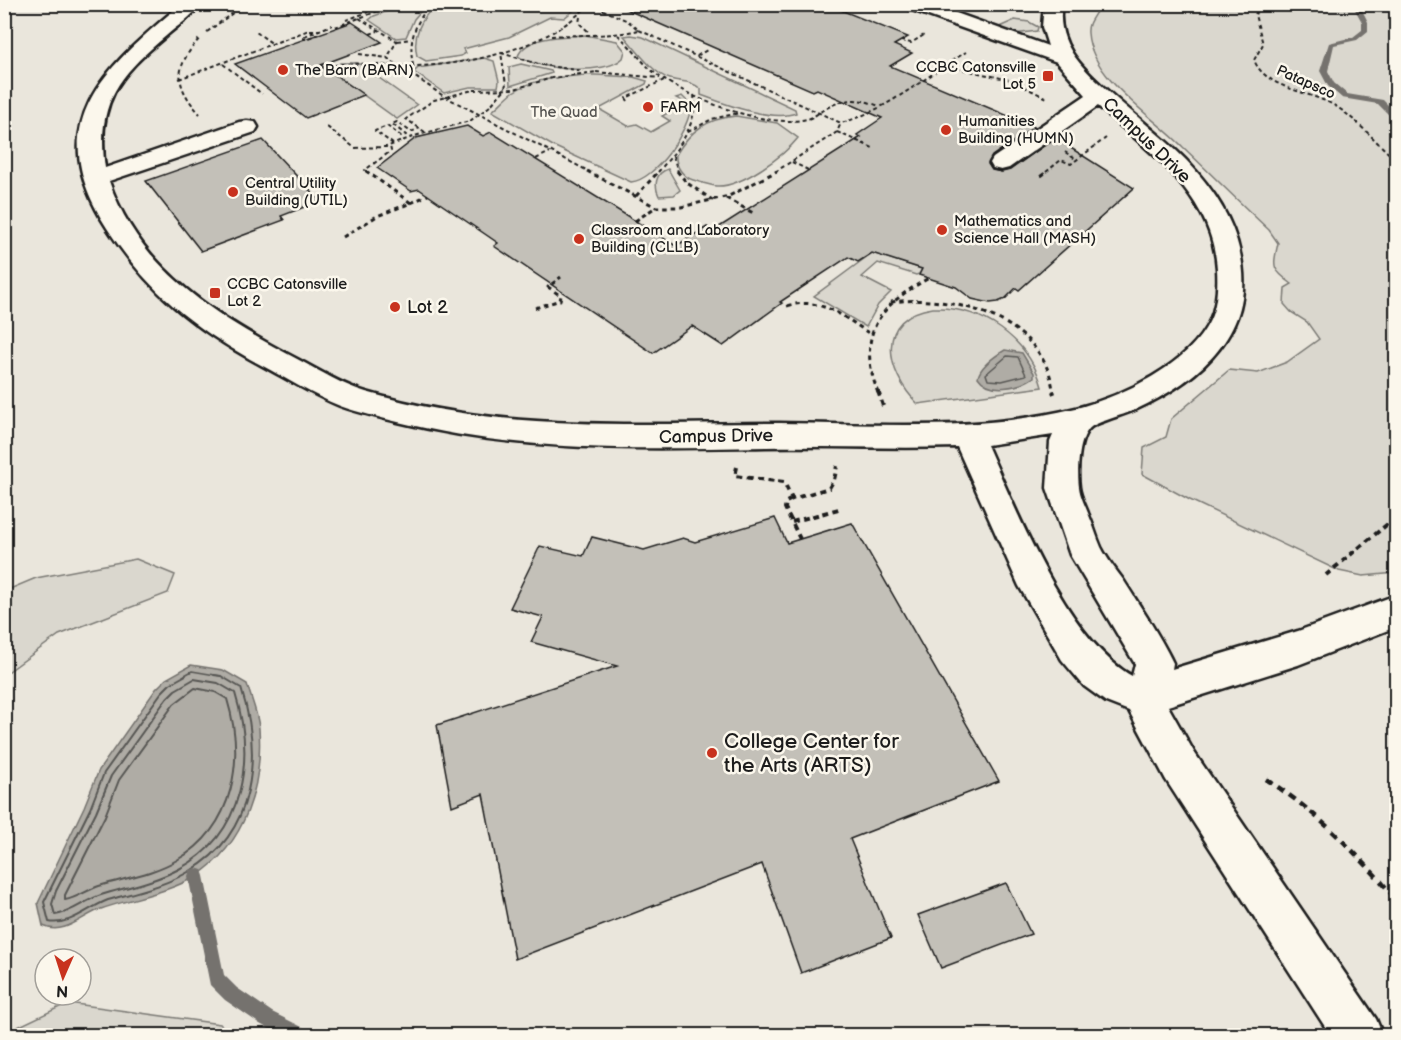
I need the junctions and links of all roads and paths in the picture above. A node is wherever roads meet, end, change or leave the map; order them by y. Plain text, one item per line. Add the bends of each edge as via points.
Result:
1 (192, 4) edge
2 (245, 4) edge
3 (397, 4) edge
4 (431, 4) edge
5 (598, 4) edge
6 (912, 4) edge
7 (1053, 4) edge
8 (1259, 4) edge
9 (591, 5) edge
10 (377, 11) junction
11 (580, 17) junction
12 (359, 18) junction
13 (326, 22) dead end
14 (335, 26) junction
15 (320, 30) junction
16 (378, 30) junction
17 (639, 30) junction
18 (256, 32) dead end
19 (590, 33) junction
20 (319, 34) dead end
21 (370, 34) dead end
22 (618, 35) junction
23 (925, 35) dead end
24 (544, 37) junction
25 (411, 39) junction
26 (901, 41) dead end
27 (397, 42) junction
28 (274, 45) junction
29 (707, 50) dead end
30 (967, 51) dead end
31 (501, 53) junction
32 (359, 54) dead end
33 (697, 56) junction
34 (1062, 57) junction
35 (387, 58) junction
36 (222, 63) junction
37 (413, 65) junction
38 (942, 65) junction
39 (398, 66) junction
40 (320, 69) dead end
41 (596, 72) junction
42 (179, 79) junction
43 (663, 79) junction
44 (681, 89) junction
45 (504, 90) junction
46 (674, 93) dead end
47 (262, 94) dead end
48 (694, 95) junction
49 (1100, 95) junction
50 (447, 97) junction
51 (1048, 98) dead end
52 (628, 101) dead end
53 (880, 106) junction
54 (740, 113) junction
55 (818, 113) junction
56 (480, 114) junction
57 (841, 123) junction
58 (247, 127) dead end
59 (327, 127) dead end
60 (420, 128) junction
61 (426, 132) junction
62 (688, 132) junction
63 (837, 132) junction
64 (222, 136) junction
65 (399, 143) junction
66 (1098, 144) dead end
67 (407, 145) dead end
68 (392, 146) junction
69 (873, 148) dead end
70 (551, 152) junction
71 (673, 155) junction
72 (536, 159) dead end
73 (1396, 160) edge
74 (792, 162) junction
75 (1001, 163) dead end
76 (808, 170) dead end
77 (1041, 176) dead end
78 (96, 178) junction
79 (428, 195) dead end
80 (636, 196) junction
81 (726, 197) junction
82 (715, 201) junction
83 (411, 203) junction
84 (656, 207) junction
85 (755, 214) dead end
86 (635, 221) dead end
87 (343, 237) dead end
88 (561, 277) dead end
89 (928, 278) dead end
90 (891, 302) junction
91 (787, 306) dead end
92 (535, 308) dead end
93 (870, 334) junction
94 (1054, 398) dead end
95 (885, 411) dead end
96 (1080, 419) junction
97 (968, 435) junction
98 (838, 460) dead end
99 (738, 463) dead end
100 (792, 499) junction
101 (842, 508) dead end
102 (1396, 517) edge
103 (792, 522) junction
104 (800, 539) dead end
105 (1326, 575) dead end
106 (1396, 611) edge
107 (1141, 695) junction
108 (1266, 779) dead end
109 (1396, 899) edge
110 (1359, 1035) edge

1 - 78 street, Campus Drive via 123,64 95,110 90,155
2 - 42 path via 197,40 181,65
3 - 10 path
4 - 25 path
5 - 9 path
6 - 34 street
7 - 34 street, Campus Drive via 1052,36
8 - 73 path, Patapsco via 1254,15 1263,44 1254,60 1258,70 1276,82 1337,106
9 - 11 path
9 - 17 path
10 - 12 path
10 - 14 path
11 - 19 path via 579,23
11 - 24 path
12 - 14 path
12 - 16 path
13 - 14 path
14 - 15 path
15 - 20 path via 302,37
15 - 28 path via 309,30
16 - 21 path
16 - 27 path
17 - 22 path
17 - 33 path
18 - 28 path
19 - 22 path
19 - 24 path
22 - 43 path
23 - 26 path via 911,43
24 - 31 path
25 - 27 path
25 - 37 path
27 - 35 path
28 - 36 path
29 - 33 path
30 - 38 path
31 - 37 path
31 - 41 path via 542,65
31 - 45 path
32 - 35 path
33 - 55 path
34 - 49 street, Campus Drive
35 - 39 path
36 - 42 path
36 - 47 path
37 - 39 path
38 - 51 path via 1010,80
38 - 53 path
39 - 40 path via 339,61
39 - 50 path
41 - 43 path
41 - 45 path
42 - 64 path via 186,100
43 - 44 path
43 - 52 path via 626,98
44 - 46 path
44 - 48 path
45 - 50 path via 473,90
45 - 56 path
48 - 54 path
48 - 62 path via 696,108
49 - 75 street
49 - 96 street, Campus Drive via 1176,163 1207,201 1226,244 1230,299 1217,334 1203,353 1149,391
50 - 56 path
50 - 60 path via 434,100 406,119
53 - 55 path via 845,97
53 - 57 path via 854,121
54 - 55 path via 797,120 810,119
54 - 62 path via 717,117
55 - 57 path
56 - 61 path via 470,121
56 - 70 path
57 - 63 path
58 - 64 street
59 - 68 path via 355,148
60 - 61 path
60 - 68 path via 411,132 397,122 392,124 406,135 401,136 387,126 375,131
61 - 65 path
62 - 71 path
63 - 69 path
63 - 74 path
64 - 78 street
65 - 67 path
65 - 68 path
66 - 77 path via 1070,165 1061,160
68 - 83 path via 391,151 365,170
70 - 72 path
70 - 80 path
71 - 80 path
71 - 82 path via 674,167 682,179
74 - 76 path
74 - 81 path
78 - 97 street, Campus Drive via 137,254 187,305 219,328 349,398 442,422 548,435
79 - 83 path
80 - 84 path
81 - 82 path
81 - 85 path
82 - 84 path via 685,208
83 - 87 path via 377,216
84 - 86 path
88 - 92 path via 548,287 561,296 560,300
89 - 90 path
90 - 93 path
90 - 94 path via 950,302 993,317 1027,340 1045,365
91 - 93 path via 817,302
93 - 95 path via 869,371
96 - 97 street, Campus Drive
96 - 107 street via 1065,442 1064,488 1087,555 1154,663 1151,680
97 - 107 street via 1016,547 1073,646 1118,689
98 - 100 path via 829,488
99 - 100 path via 735,476 784,482
100 - 103 path via 785,508
101 - 103 path
102 - 105 path
103 - 104 path
106 - 107 street via 1266,659
107 - 110 street via 1180,766
108 - 109 path via 1320,816

